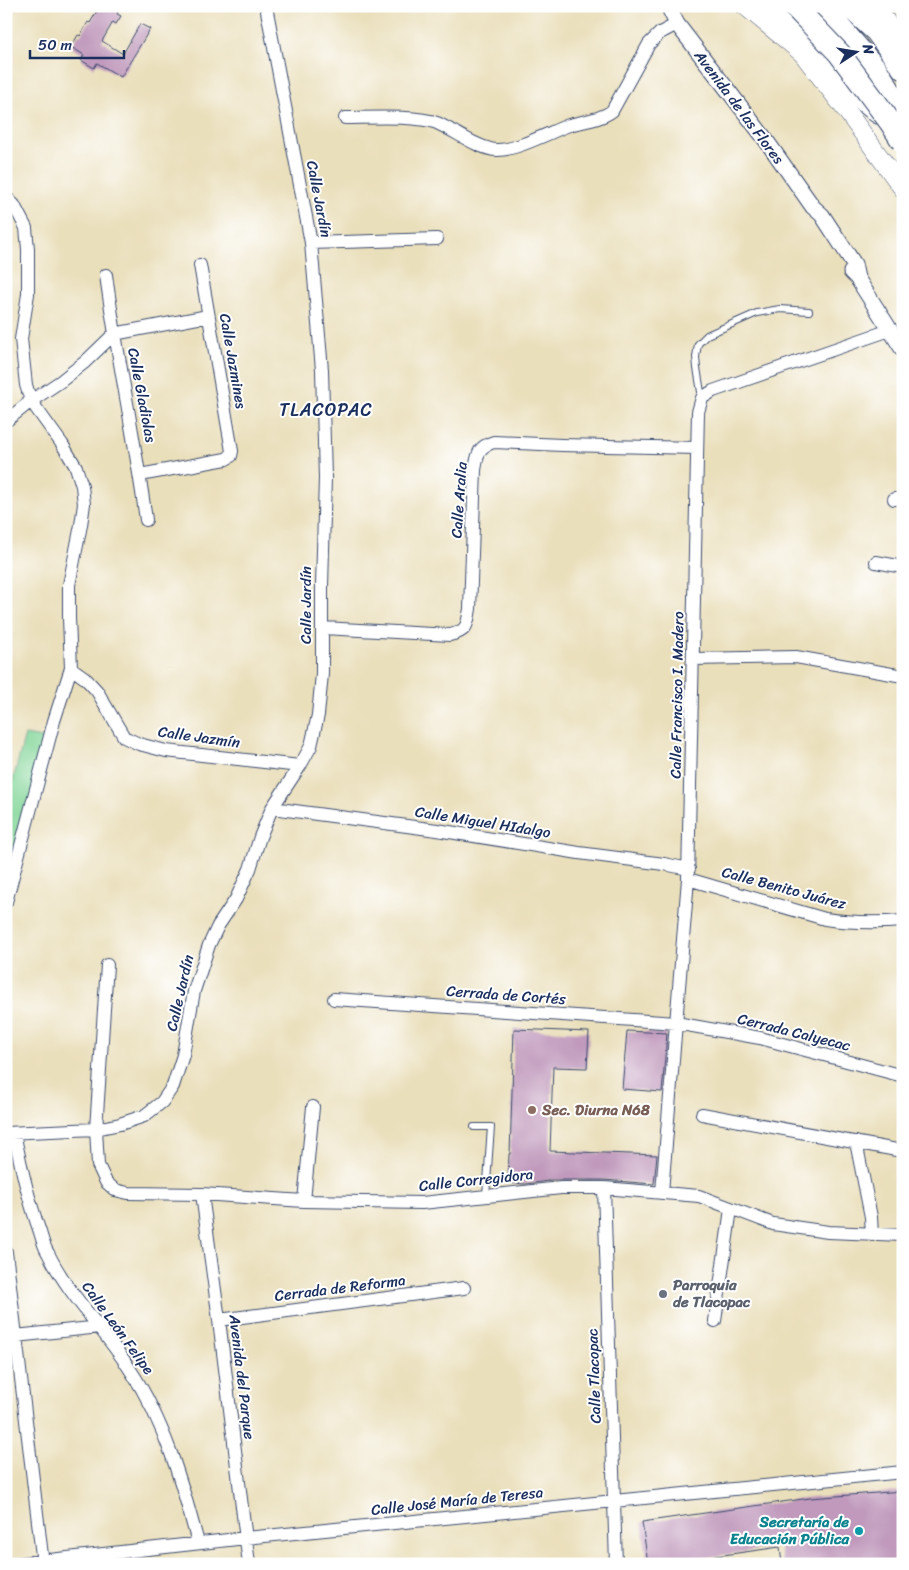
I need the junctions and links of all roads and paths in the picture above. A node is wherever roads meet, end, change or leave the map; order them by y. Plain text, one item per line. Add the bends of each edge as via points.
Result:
1 (266, 6) edge
2 (668, 6) edge
3 (786, 6) edge
4 (794, 6) edge
5 (821, 6) edge
6 (849, 6) edge
7 (857, 6) edge
8 (874, 6) edge
9 (752, 7) edge
10 (677, 24) junction
11 (877, 32) junction
12 (903, 47) edge
13 (903, 68) edge
14 (345, 118) dead end
15 (899, 123) edge
16 (903, 142) edge
17 (903, 189) edge
18 (6, 197) edge
19 (437, 240) dead end
20 (311, 243) junction
21 (200, 266) dead end
22 (106, 275) dead end
23 (809, 311) dead end
24 (208, 316) junction
25 (890, 330) junction
26 (114, 334) junction
27 (903, 350) edge
28 (702, 398) junction
29 (31, 401) junction
30 (6, 421) edge
31 (697, 448) junction
32 (140, 475) junction
33 (146, 520) dead end
34 (876, 562) dead end
35 (903, 567) edge
36 (323, 628) junction
37 (694, 659) junction
38 (71, 668) junction
39 (903, 676) edge
40 (300, 766) junction
41 (272, 808) junction
42 (689, 874) junction
43 (6, 902) edge
44 (903, 921) edge
45 (107, 965) dead end
46 (334, 999) dead end
47 (676, 1023) junction
48 (903, 1076) edge
49 (312, 1107) dead end
50 (702, 1114) dead end
51 (474, 1127) dead end
52 (96, 1128) junction
53 (10, 1133) edge
54 (856, 1142) junction
55 (902, 1151) edge
56 (604, 1188) junction
57 (662, 1192) junction
58 (202, 1194) junction
59 (486, 1196) junction
60 (304, 1201) junction
61 (731, 1209) junction
62 (872, 1235) junction
63 (903, 1235) edge
64 (6, 1252) edge
65 (464, 1288) dead end
66 (219, 1320) junction
67 (715, 1321) dead end
68 (100, 1327) junction
69 (11, 1337) edge
70 (903, 1472) edge
71 (615, 1502) junction
72 (246, 1538) junction
73 (198, 1543) junction
74 (43, 1562) edge
75 (14, 1564) edge
76 (248, 1564) edge
77 (616, 1564) edge

1 - 20 street, Calle Jardín
2 - 10 street, Avenida de las Flores
3 - 15 highway via 818,31 862,77
4 - 15 highway, bridge
5 - 15 highway via 876,69
6 - 11 highway
7 - 11 highway
8 - 12 main road
9 - 15 highway, bridge via 816,49 848,88
9 - 17 main road via 802,53
10 - 14 street via 649,44 612,111 510,148 496,150 435,122
10 - 25 street, Avenida de las Flores via 822,215 854,264 857,278
11 - 13 highway
15 - 16 highway, bridge
18 - 29 street via 26,228 28,294 21,339
19 - 20 street
20 - 36 street, Calle Jardín via 322,370 325,478
21 - 24 street, Calle Jazmines
22 - 26 street, Calle Gladiolas
23 - 28 lane via 780,309 757,313 707,335 698,344 696,357
24 - 26 street
24 - 32 street, Calle Jazmines via 231,456
25 - 27 street, Avenida de las Flores
25 - 28 street via 740,380 713,390
26 - 29 street via 85,362
26 - 32 street, Calle Gladiolas
28 - 31 street, Calle Francisco I. Madero via 698,412
29 - 30 street
29 - 38 street via 76,467 82,486 84,504 69,585
31 - 36 street, Calle Aralia via 494,442 484,445 475,470 467,626 450,635
31 - 37 street, Calle Francisco I. Madero
32 - 33 street, Calle Gladiolas
34 - 35 street
36 - 40 street, Calle Jardín via 318,715 311,746
37 - 39 street via 796,657
37 - 42 street, Calle Francisco I. Madero
38 - 40 street, Calle Jazmín via 97,691 124,737 139,744 166,751
38 - 43 street
40 - 41 street, Calle Jardín
41 - 42 street, Calle Miguel HIdalgo via 664,864
41 - 52 street, Calle Jardín via 236,899 209,945 194,992 174,1086 162,1102 144,1116
42 - 44 street, Calle Benito Juárez via 825,919 864,923
42 - 47 street, Calle Francisco I. Madero
45 - 52 street
46 - 47 street, Cerrada de Cortés
47 - 48 street, Cerrada Calyecac via 760,1038
47 - 57 street, Calle Francisco I. Madero
49 - 60 street
50 - 54 street
51 - 59 lane via 491,1127
52 - 53 street, Calle Jardín
52 - 58 street, Calle Corregidora via 98,1165 106,1182 115,1190
53 - 68 street, Calle León Felipe via 47,1252 69,1288
54 - 55 street
54 - 62 street
56 - 57 street, Calle Corregidora
56 - 59 street, Calle Corregidora via 561,1188
56 - 71 street, Calle Tlacopac
57 - 61 street, Calle Corregidora via 699,1196
58 - 60 street, Calle Corregidora
58 - 66 street, Avenida del Parque
59 - 60 street, Calle Corregidora via 422,1203
61 - 62 street, Calle Corregidora via 774,1224
61 - 67 street
62 - 63 street, Calle Corregidora
64 - 69 street
65 - 66 street, Cerrada de Reforma
66 - 72 street, Avenida del Parque
68 - 69 street
68 - 73 street, Calle León Felipe via 149,1399 169,1446
69 - 74 street
70 - 71 street, Calle José María de Teresa
71 - 72 street, Calle José María de Teresa
71 - 77 street, Calle Tlacopac
72 - 73 street, Calle José María de Teresa
72 - 76 street, Avenida del Parque
73 - 74 street, Calle José María de Teresa
74 - 75 street, Calle José María de Teresa

